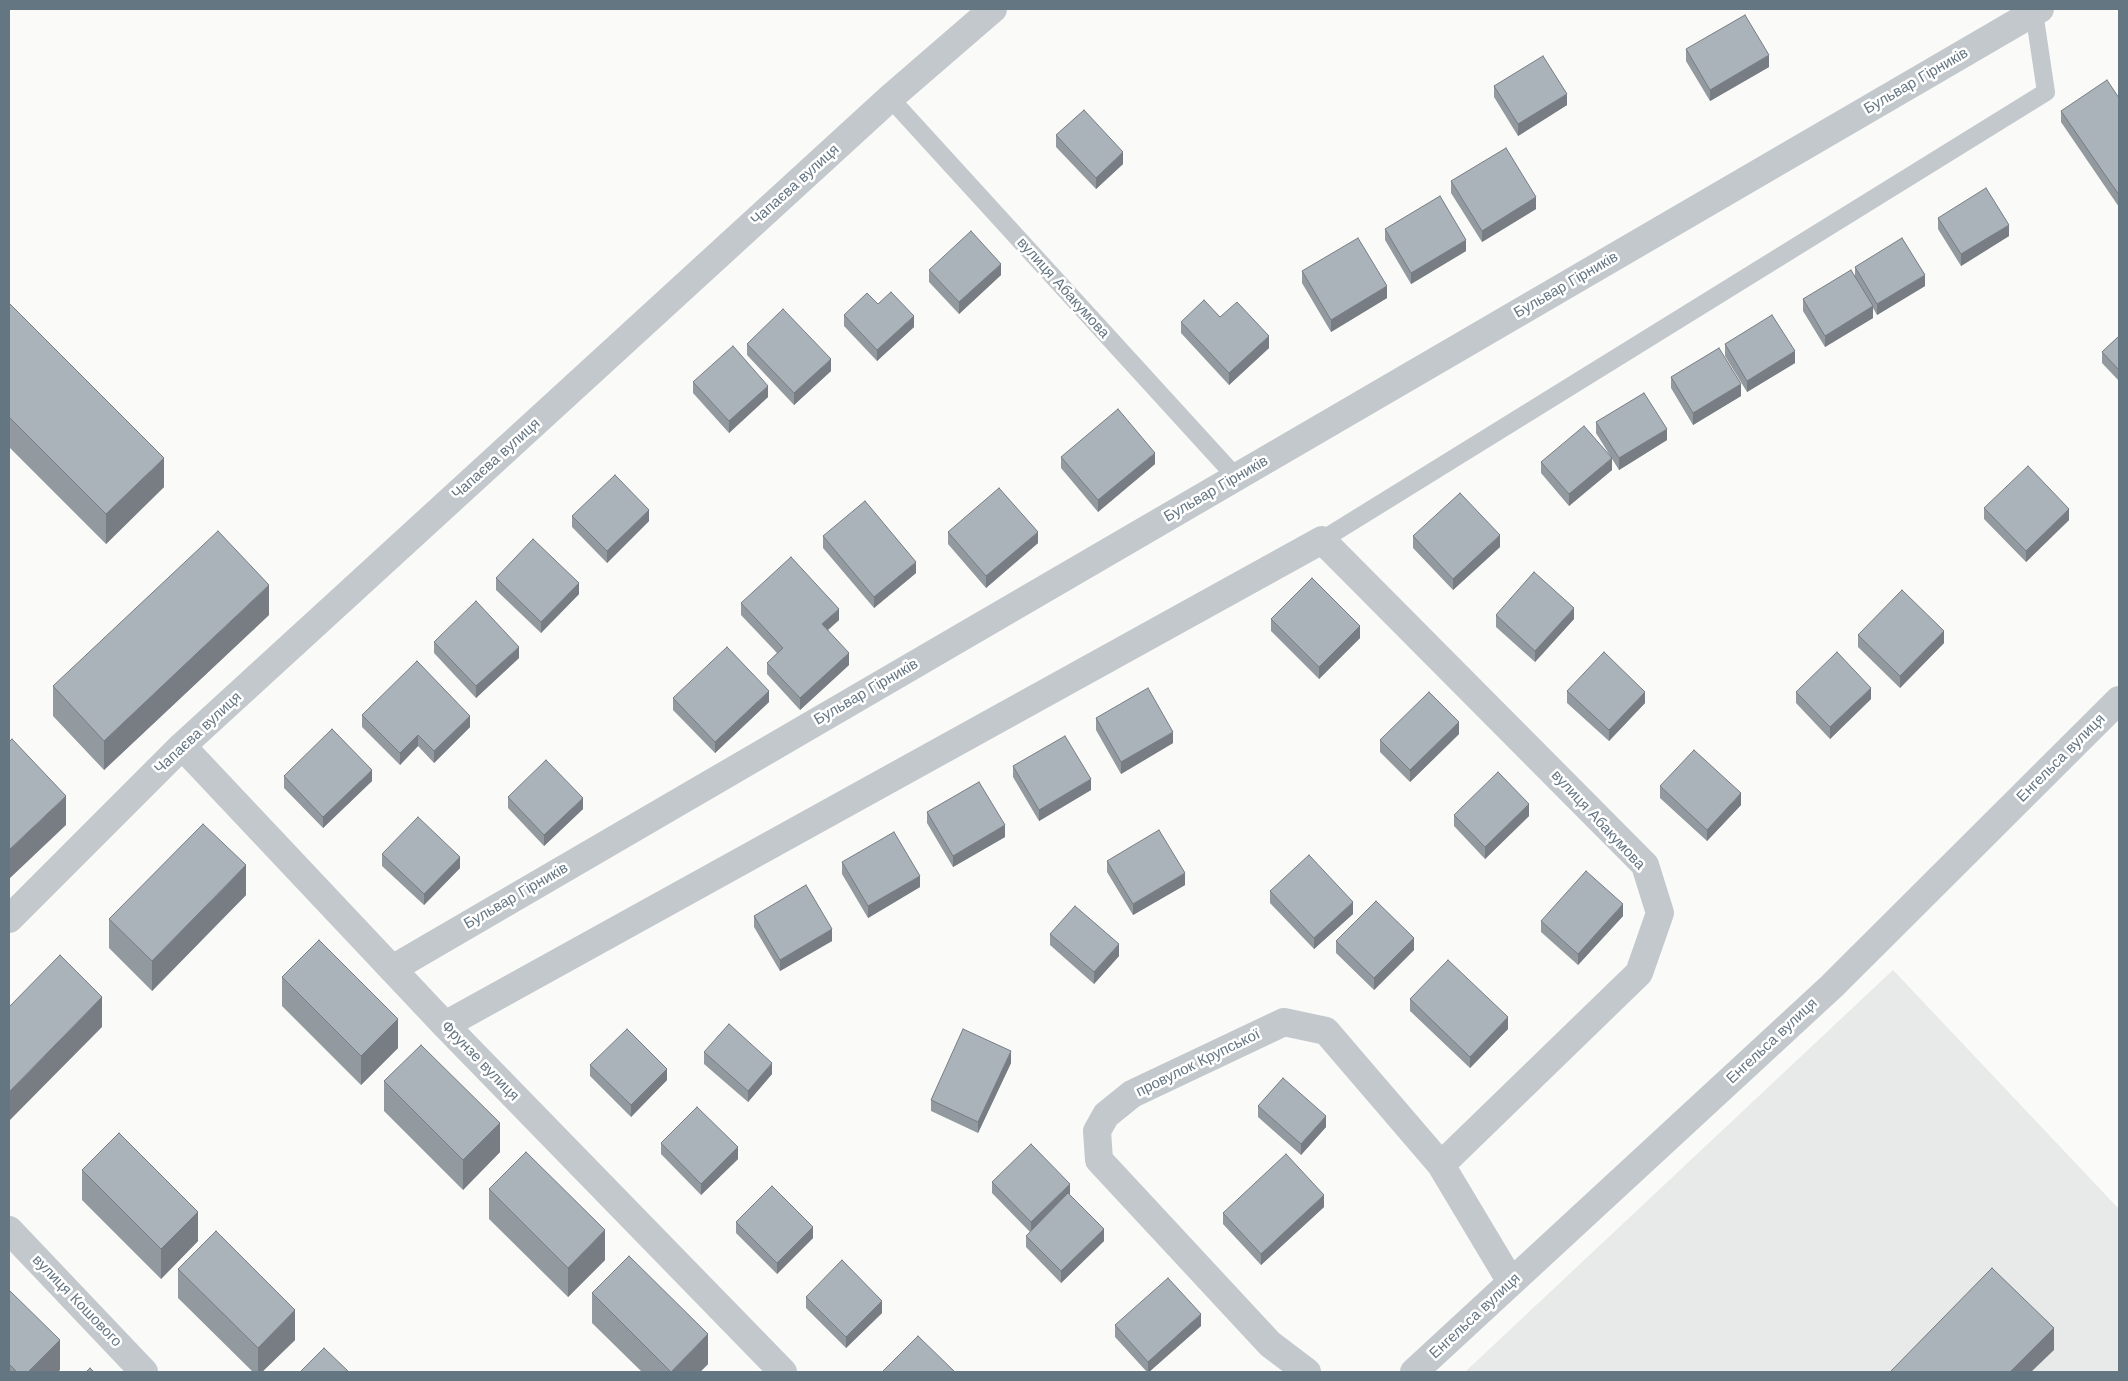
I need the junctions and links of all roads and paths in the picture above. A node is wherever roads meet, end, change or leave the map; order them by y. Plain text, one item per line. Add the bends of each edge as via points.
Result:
1 (993, 9) edge
2 (2037, 10) edge
3 (890, 98) junction
4 (1236, 477) junction
5 (1322, 540) junction
6 (2119, 700) edge
7 (182, 746) junction
8 (9, 919) edge
9 (392, 969) junction
10 (445, 1025) junction
11 (1440, 1165) junction
12 (9, 1230) edge
13 (1511, 1282) junction
14 (144, 1372) edge
15 (783, 1372) edge
16 (1307, 1372) edge
17 (1414, 1372) edge

1 - 3 street, Чапаєва вулиця
2 - 4 street, Бульвар Гірників
2 - 5 lane via 2046,92
3 - 4 lane, вулиця Абакумова
3 - 7 street, Чапаєва вулиця
4 - 9 street, Бульвар Гірників
5 - 10 street
5 - 11 street, вулиця Абакумова via 1645,866 1660,913 1639,973
6 - 13 street, Енгельса вулиця via 1832,986
7 - 8 street, Чапаєва вулиця
7 - 9 street, Фрунзе вулиця
9 - 10 street, Фрунзе вулиця
10 - 15 street, Фрунзе вулиця
11 - 13 street, провулок Крупської
11 - 16 street, провулок Крупської via 1326,1031 1284,1022 1132,1094 1106,1115 1097,1131 1099,1160 1270,1344
12 - 14 street, вулиця Кошового
13 - 17 street, Енгельса вулиця

